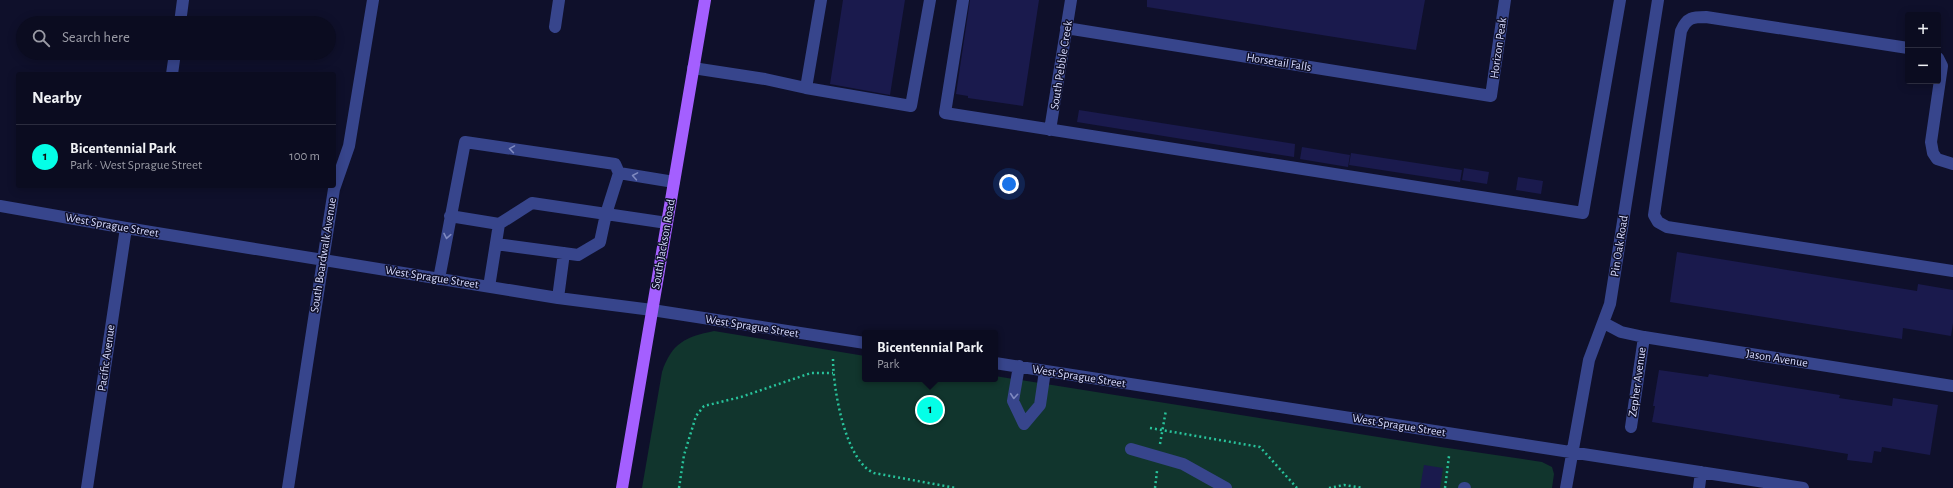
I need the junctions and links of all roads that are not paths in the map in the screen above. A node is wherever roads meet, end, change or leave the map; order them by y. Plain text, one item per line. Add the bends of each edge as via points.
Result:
1 (183, 0) edge
2 (373, 0) edge
3 (559, 0) edge
4 (705, 0) edge
5 (821, 0) edge
6 (930, 0) edge
7 (963, 0) edge
8 (1071, 0) edge
9 (1505, 0) edge
10 (1620, 0) edge
11 (1658, 0) edge
12 (181, 16) edge
13 (555, 26) dead end
14 (1066, 28) junction
15 (1905, 48) edge
16 (174, 60) edge
17 (694, 68) junction
18 (172, 72) edge
19 (1940, 84) edge
20 (806, 88) junction
21 (1491, 96) joint
22 (1050, 130) junction
23 (1953, 164) edge
24 (620, 173) junction
25 (674, 182) junction
26 (336, 183) edge
27 (334, 188) edge
28 (0, 206) edge
29 (606, 214) junction
30 (450, 216) junction
31 (667, 223) junction
32 (499, 224) junction
33 (126, 228) junction
34 (496, 244) junction
35 (564, 253) junction
36 (322, 259) junction
37 (1953, 271) edge
38 (439, 278) junction
39 (489, 287) junction
40 (558, 298) junction
41 (652, 310) junction
42 (1604, 323) junction
43 (1644, 337) junction
44 (862, 343) edge
45 (998, 363) edge
46 (1019, 366) junction
47 (1045, 370) junction
48 (1953, 386) edge
49 (1630, 427) dead end
50 (1131, 449) dead end
51 (1572, 452) junction
52 (1701, 472) junction
53 (87, 488) edge
54 (288, 488) edge
55 (622, 488) edge
56 (1226, 488) edge
57 (1566, 488) edge
58 (1699, 488) edge
59 (1803, 488) edge

1 - 12 street
2 - 26 street, South Boardwalk Avenue via 349,146
3 - 13 street
4 - 17 main road, South Jackson Road
5 - 20 street
6 - 20 street via 911,106
7 - 22 street via 945,114
8 - 14 street, South Pebble Creek
9 - 21 street, Horizon Peak
10 - 22 street via 1583,213
11 - 42 street, Pin Oak Road via 1610,304
14 - 21 street, Horsetail Falls
14 - 22 street, South Pebble Creek
15 - 37 street via 1692,17 1685,22 1681,31 1654,215 1658,222 1667,226
16 - 18 street
17 - 20 street
17 - 25 main road, South Jackson Road
19 - 23 street via 1933,152 1937,159
25 -> 24 street
24 - 29 street
24 -> 30 street via 615,164 464,142
25 - 31 main road, South Jackson Road
27 - 36 street, South Boardwalk Avenue
28 - 33 street, West Sprague Street
29 - 31 street
29 - 32 street via 532,203
29 - 35 street via 600,242 578,255
30 - 32 street
30 -> 38 street
31 - 41 main road, South Jackson Road
32 - 34 street
33 - 36 street, West Sprague Street
33 - 53 street, Pacific Avenue
34 - 35 street
34 - 39 street
35 - 40 street
36 - 38 street, West Sprague Street
36 - 54 street, South Boardwalk Avenue
38 - 39 street, West Sprague Street
39 - 40 street, West Sprague Street
40 - 41 street, West Sprague Street
41 - 44 street, West Sprague Street
41 - 55 main road, South Jackson Road
42 - 43 street, Jason Avenue via 1621,332
42 - 51 street, Pin Oak Road via 1588,360
43 - 48 street, Jason Avenue
43 - 49 street, Zepher Avenue
45 - 46 street, West Sprague Street
46 - 47 street, West Sprague Street
46 -> 47 street via 1013,401 1024,424 1040,405
47 - 51 street, West Sprague Street
50 - 56 street via 1183,464
51 - 52 street, West Sprague Street
51 - 57 street, Pin Oak Road
52 - 58 street
52 - 59 street, West Sprague Street

